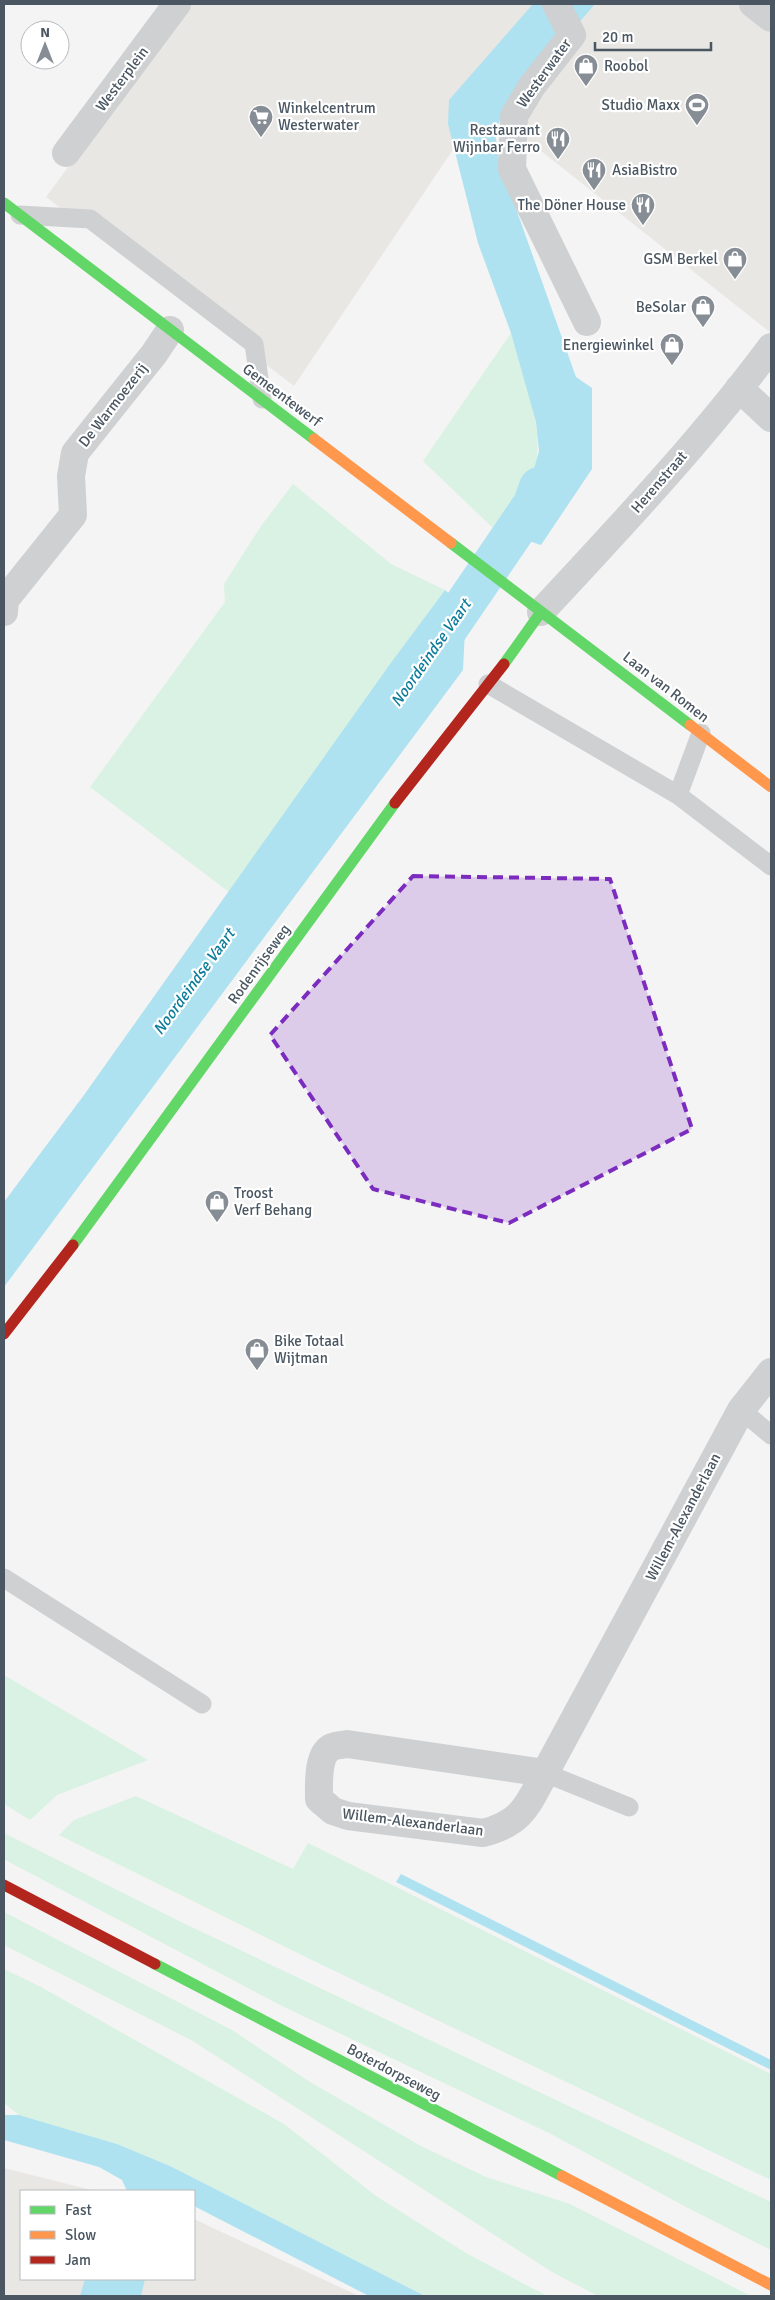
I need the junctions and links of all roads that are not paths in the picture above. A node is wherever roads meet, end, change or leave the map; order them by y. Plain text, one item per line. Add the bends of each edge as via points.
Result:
1 (177, 4) edge
2 (556, 4) edge
3 (753, 4) edge
4 (771, 18) edge
5 (66, 153) dead end
6 (4, 203) edge
7 (20, 215) junction
8 (587, 322) dead end
9 (170, 330) junction
10 (771, 347) edge
11 (739, 388) junction
12 (262, 399) junction
13 (771, 418) edge
14 (4, 612) edge
15 (541, 612) junction
16 (488, 684) junction
17 (701, 733) junction
18 (771, 787) edge
19 (678, 796) junction
20 (771, 866) edge
21 (4, 1334) edge
22 (771, 1372) edge
23 (741, 1410) junction
24 (771, 1435) edge
25 (4, 1578) edge
26 (202, 1704) dead end
27 (545, 1773) junction
28 (630, 1807) dead end
29 (4, 1885) edge
30 (771, 2285) edge

1 - 5 street, Westerplein
2 - 8 street, Westerwater via 572,35 532,86 514,116 512,170
3 - 4 street
6 - 7 street, Gemeentewerf
7 - 9 street, Gemeentewerf
7 - 12 lane via 90,218 254,344
9 - 12 street, Gemeentewerf
9 - 14 street, De Warmoezerij via 75,453 71,476 73,515 5,600
10 - 11 street, Herenstraat
11 - 13 street
11 - 15 street, Herenstraat via 605,544
12 - 15 street, Gemeentewerf
15 - 16 street, Rodenrijseweg
15 - 17 street, Laan van Romen
16 - 19 lane
16 - 21 street, Rodenrijseweg via 395,803 97,1214
17 - 18 street, Laan van Romen
17 - 19 lane
19 - 20 lane
22 - 23 street, Willem-Alexanderlaan
23 - 24 lane
23 - 27 street, Willem-Alexanderlaan
25 - 26 lane
27 - 27 street, Willem-Alexanderlaan via 516,1819 500,1829 483,1833 348,1816 334,1811 319,1799 325,1753 332,1747 347,1744
27 - 28 lane
29 - 30 street, Boterdorpseweg

